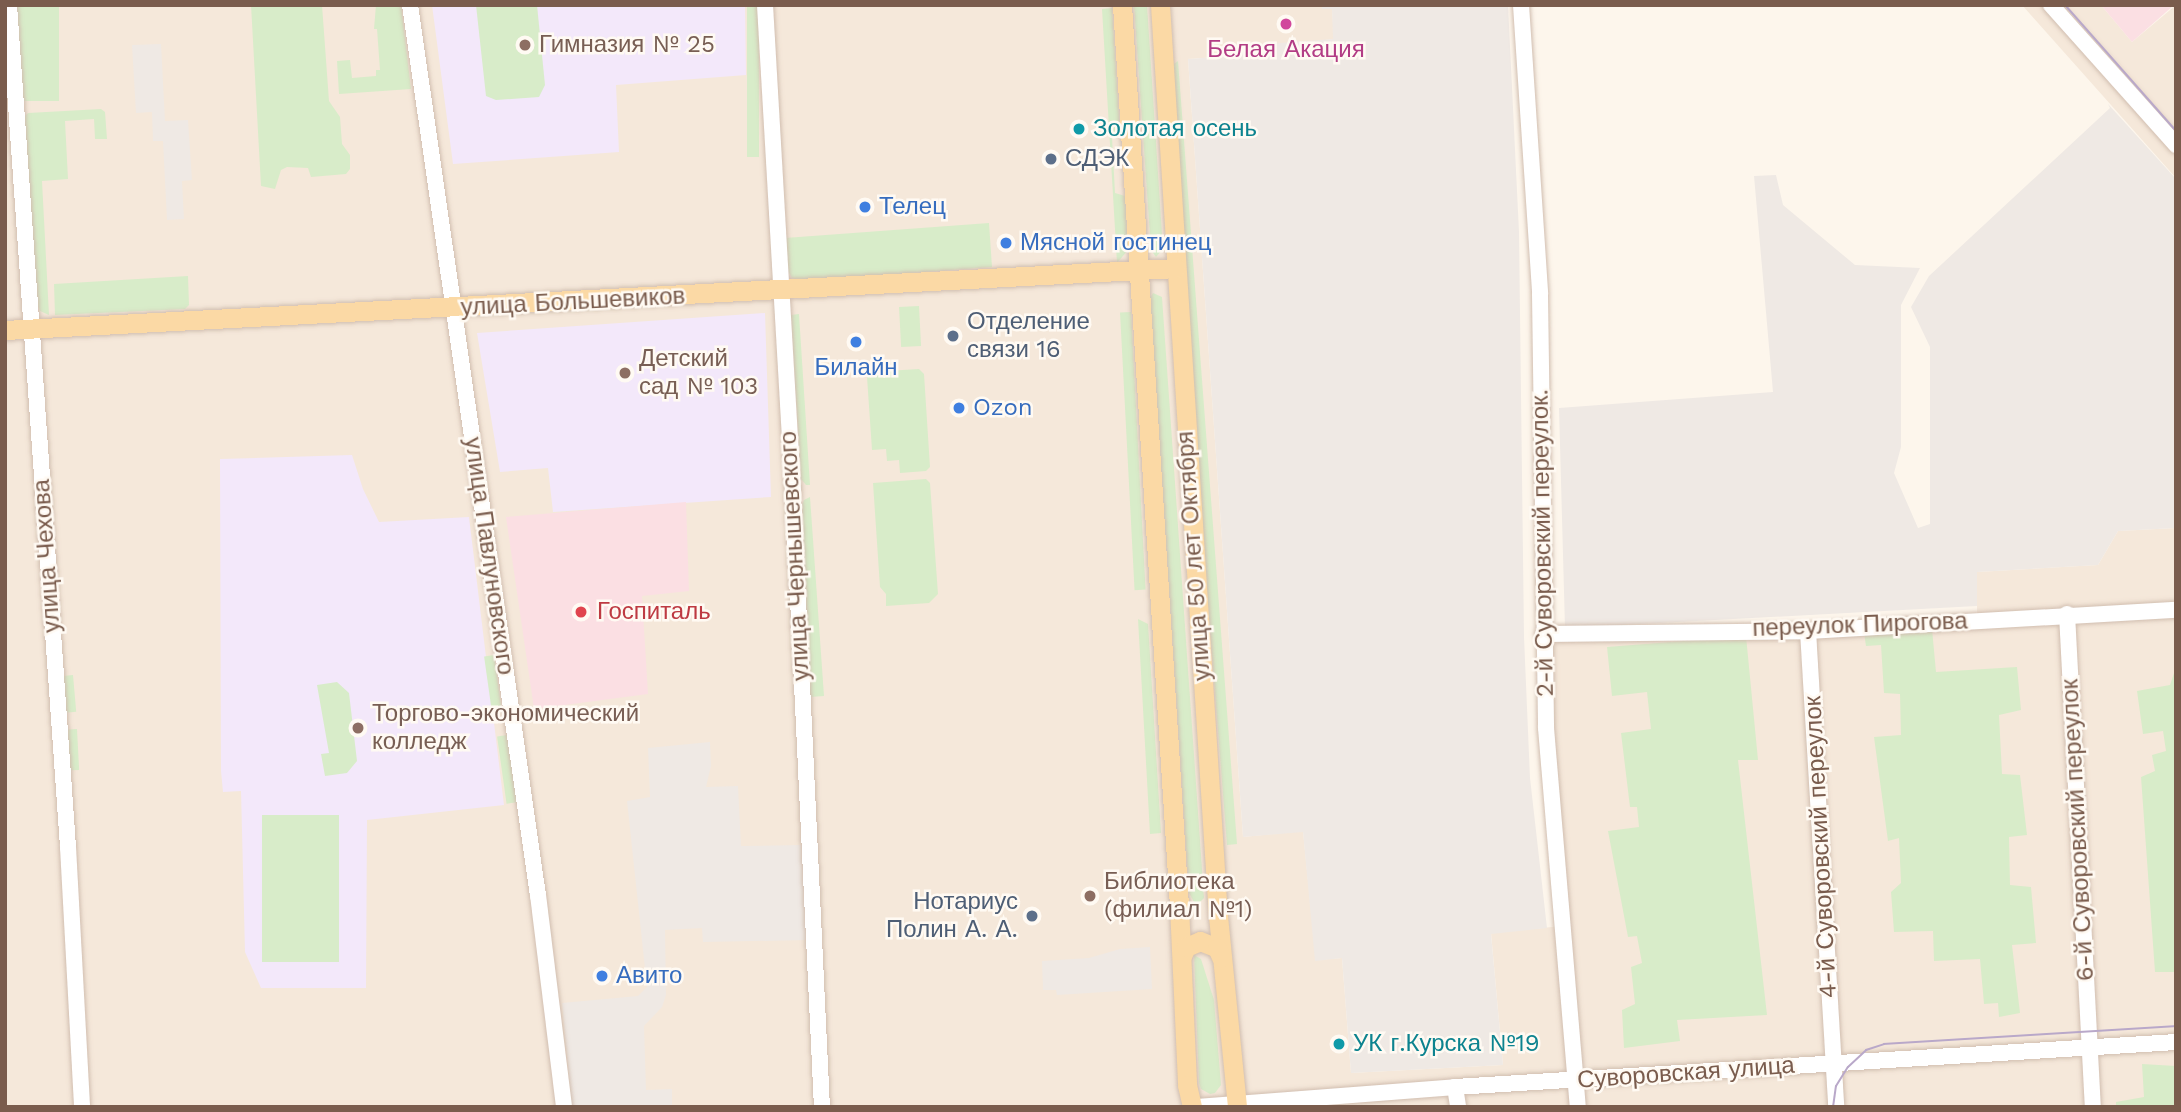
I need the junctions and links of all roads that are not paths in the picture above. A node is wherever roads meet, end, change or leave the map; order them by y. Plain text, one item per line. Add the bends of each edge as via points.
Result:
1 (9, 5) edge
2 (410, 5) edge
3 (765, 5) edge
4 (1122, 5) edge
5 (1160, 5) edge
6 (1521, 5) edge
7 (2051, 5) edge
8 (2176, 145) edge
9 (1175, 268) junction
10 (1140, 271) junction
11 (781, 290) junction
12 (453, 308) junction
13 (32, 329) junction
14 (5, 330) edge
15 (2176, 610) edge
16 (2067, 614) junction
17 (1808, 631) junction
18 (1543, 634) junction
19 (1218, 916) junction
20 (1180, 918) junction
21 (1182, 957) junction
22 (1222, 957) junction
23 (2176, 1042) edge
24 (2089, 1047) junction
25 (1833, 1063) junction
26 (1576, 1081) junction
27 (1455, 1087) junction
28 (1237, 1105) edge
29 (82, 1107) edge
30 (564, 1107) edge
31 (822, 1107) edge
32 (1194, 1107) edge
33 (1458, 1107) edge
34 (1578, 1107) edge
35 (1836, 1107) edge
36 (2093, 1107) edge

1 - 13 street, улица Чехова
2 - 12 street, улица Павлуновского
3 - 11 street, улица Чернышевского
4 - 10 main road, улица 50 лет Октября
5 - 9 main road, улица 50 лет Октября
6 - 18 street, 2-й Суворовский переулок. via 1539,293
7 - 8 street
9 - 10 main road, улица Большевиков
9 - 19 main road, улица 50 лет Октября
10 - 11 main road, улица Большевиков
10 - 20 main road, улица 50 лет Октября
11 - 12 main road, улица Большевиков
11 - 31 street, улица Чернышевского
12 - 13 main road, улица Большевиков
12 - 30 street, улица Павлуновского via 540,907
13 - 14 main road, улица Большевиков
13 - 29 street, улица Чехова
15 - 16 street, переулок Пирогова
16 - 17 street, переулок Пирогова
16 - 24 street, 6-й Суворовский переулок
17 - 18 street, переулок Пирогова
17 - 25 street, 4-й Суворовский переулок
18 - 26 street, 2-й Суворовский переулок. via 1546,728
19 - 20 main road via 1200,930
19 - 22 main road, улица 50 лет Октября
20 - 21 main road, улица 50 лет Октября
21 - 22 main road via 1186,947 1200,941 1217,948
21 - 32 main road, улица 50 лет Октября via 1187,1085
22 - 28 main road, улица 50 лет Октября
23 - 24 street, Суворовская улица
24 - 25 street, Суворовская улица
24 - 36 street, 6-й Суворовский переулок
25 - 26 street, Суворовская улица
25 - 35 street, 4-й Суворовский переулок
26 - 27 street, Суворовская улица
26 - 34 street, 2-й Суворовский переулок.
27 - 28 street, Суворовская улица
27 - 33 street
28 - 32 street, Суворовская улица

